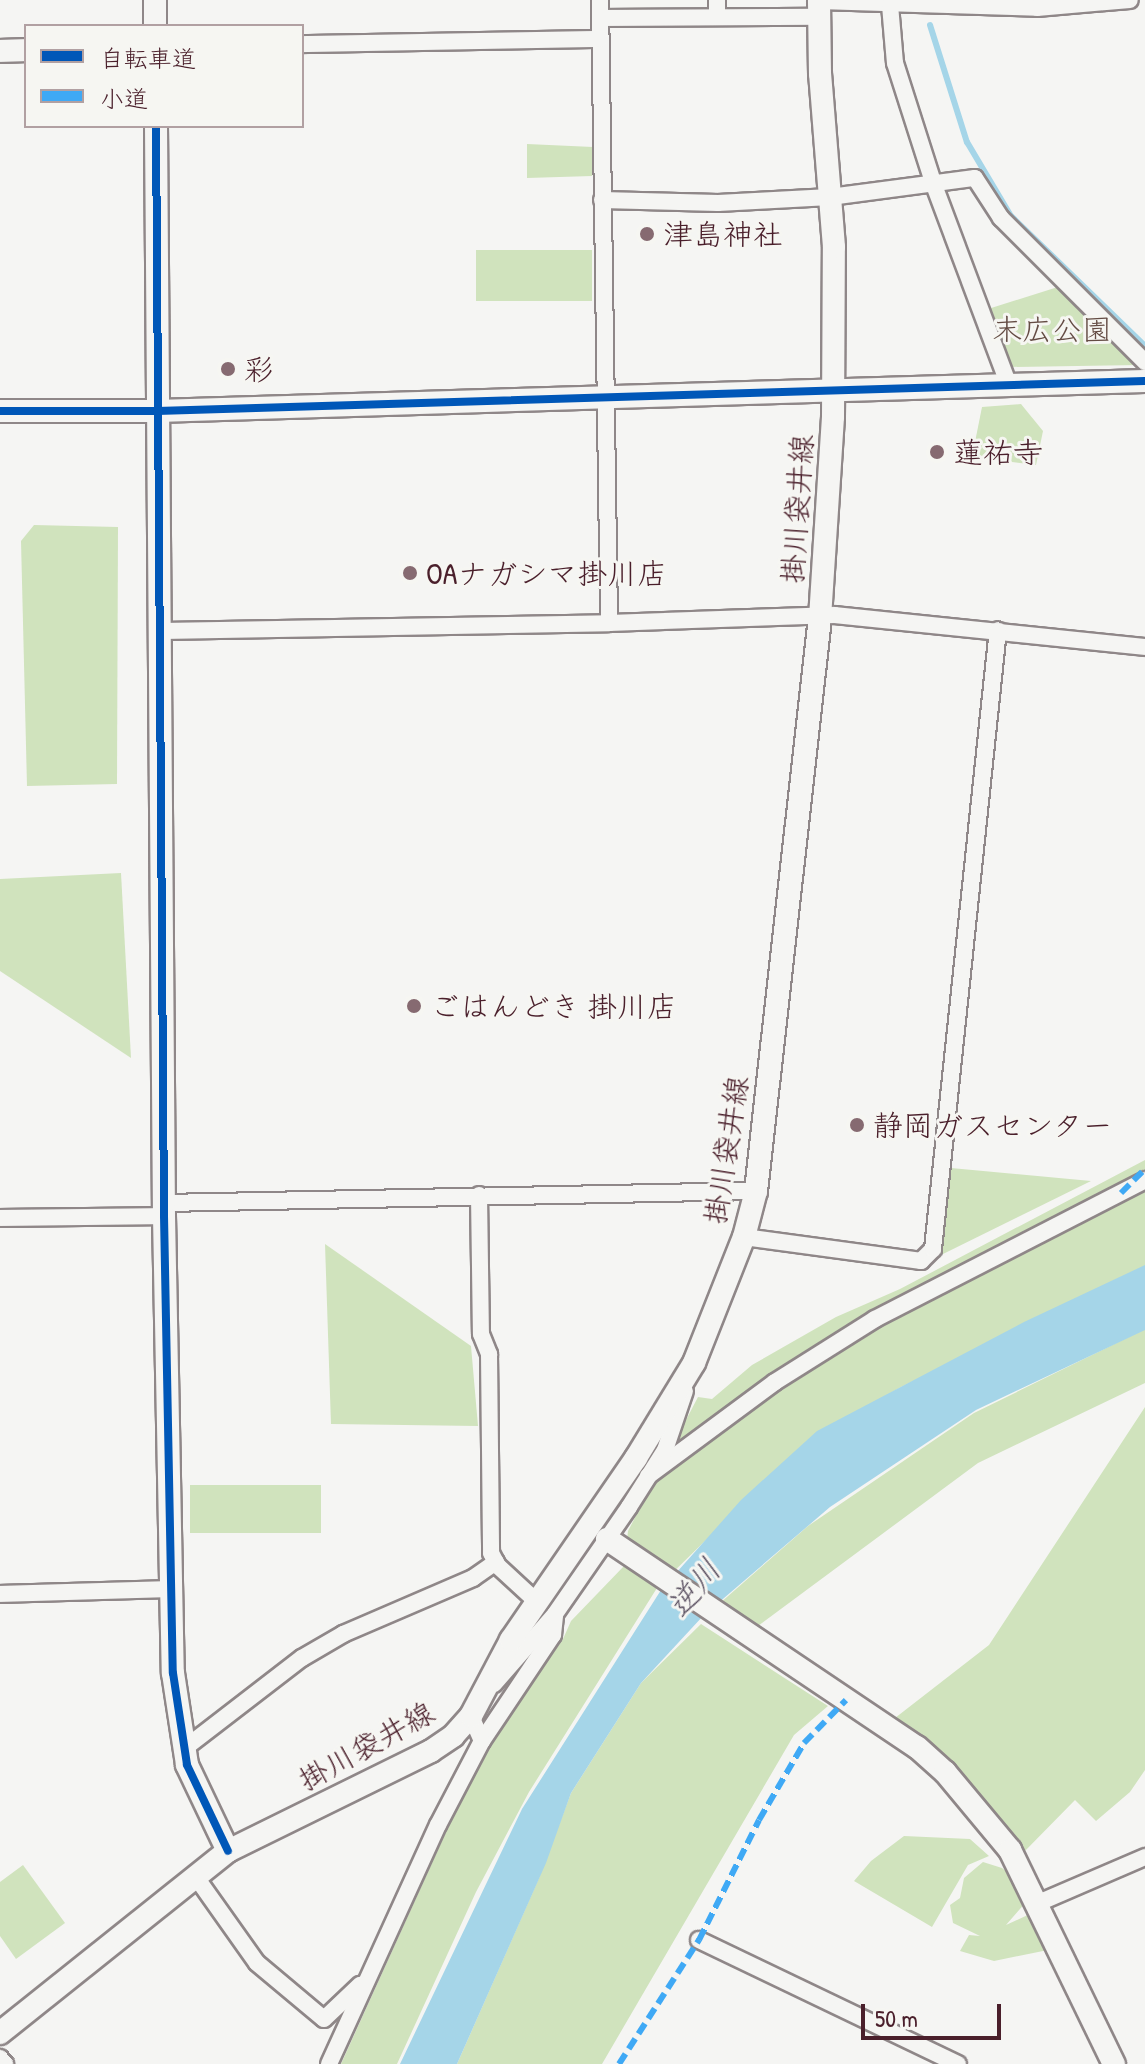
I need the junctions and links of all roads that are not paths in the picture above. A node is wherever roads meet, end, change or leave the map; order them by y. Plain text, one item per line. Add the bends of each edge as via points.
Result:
1 (155, 0) edge
2 (600, 0) edge
3 (1130, 0) edge
4 (911, 3) edge
5 (890, 5) junction
6 (819, 6) edge
7 (717, 8) edge
8 (600, 18) junction
9 (155, 24) edge
10 (600, 39) junction
11 (304, 44) edge
12 (24, 50) edge
13 (0, 51) edge
14 (156, 128) edge
15 (934, 185) junction
16 (830, 197) junction
17 (602, 200) junction
18 (1145, 362) edge
19 (1145, 381) edge
20 (1009, 386) junction
21 (834, 391) junction
22 (606, 397) junction
23 (0, 411) edge
24 (157, 411) junction
25 (820, 618) junction
26 (609, 623) junction
27 (998, 630) junction
28 (162, 631) junction
29 (1145, 647) edge
30 (1145, 1180) edge
31 (756, 1191) junction
32 (479, 1195) junction
33 (164, 1210) junction
34 (0, 1218) edge
35 (744, 1237) junction
36 (694, 1363) junction
37 (648, 1476) junction
38 (614, 1544) junction
39 (496, 1562) junction
40 (172, 1589) junction
41 (0, 1594) edge
42 (546, 1608) junction
43 (475, 1708) junction
44 (482, 1741) junction
45 (185, 1748) junction
46 (228, 1851) junction
47 (1145, 1857) edge
48 (196, 1877) junction
49 (1036, 1904) junction
50 (699, 1940) dead end
51 (368, 1979) junction
52 (2, 2027) edge
53 (0, 2058) edge
54 (5, 2064) edge
55 (329, 2064) edge
56 (958, 2064) edge
57 (1114, 2064) edge

1 - 9 street
2 - 8 street
3 - 4 street via 1037,8
4 - 5 street
5 - 6 street
5 - 15 street via 895,63
6 - 7 street
6 - 16 street, 掛川袋井線
7 - 8 street
8 - 10 street
10 - 11 street
10 - 17 street
12 - 13 street
14 - 24 street
15 - 16 street
15 - 18 street via 975,178 1001,218
15 - 20 street
16 - 17 street via 718,203
16 - 21 street, 掛川袋井線
17 - 22 street
19 - 20 street
20 - 21 street
21 - 22 street
21 - 25 street, 掛川袋井線
22 - 24 street
22 - 26 street
23 - 24 street
24 - 28 street
25 - 26 street
25 - 27 street via 835,615
25 - 31 street, 掛川袋井線
26 - 28 street
27 - 29 street
27 - 35 street via 933,1249 921,1261
28 - 33 street
30 - 37 street via 875,1319 775,1382
31 - 32 street
31 - 35 street, 掛川袋井線
32 - 33 street
32 - 39 street via 481,1334 489,1354 491,1553
33 - 34 street
33 - 40 street
35 - 36 street, 掛川袋井線
36 - 37 street via 665,1450
36 - 42 street, 掛川袋井線
37 - 38 street
38 - 42 street
38 - 49 street via 917,1747 945,1772 1010,1850
39 - 42 street
39 - 45 street via 473,1578 343,1634 302,1658
40 - 41 street
40 - 45 street via 173,1673
42 - 43 street, 掛川袋井線 via 511,1640
42 - 44 street via 553,1635
43 - 44 street
43 - 46 street, 掛川袋井線 via 453,1736 431,1751
44 - 51 street
45 - 46 street via 187,1765
46 - 48 street, 掛川袋井線
47 - 49 street
48 - 51 street via 257,1963 324,2019
48 - 52 street, 掛川袋井線
49 - 57 street
50 - 56 street
51 - 55 street
53 - 54 street

